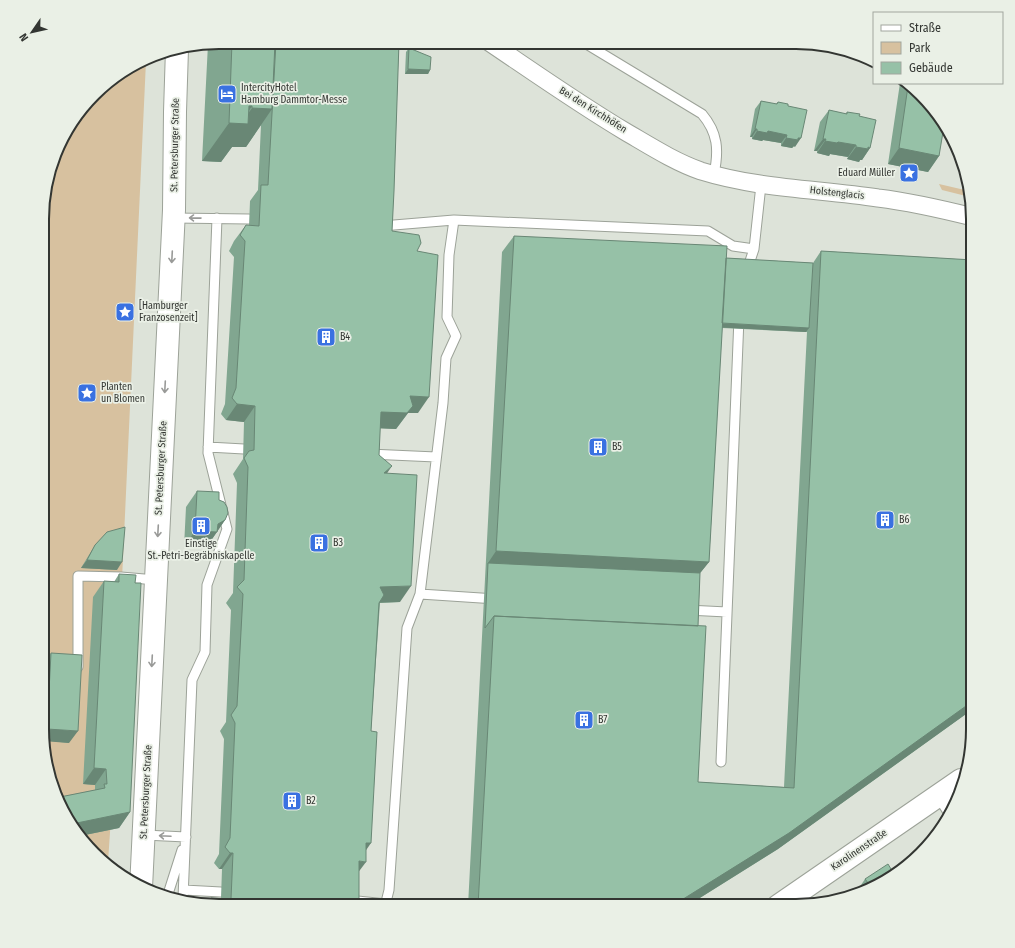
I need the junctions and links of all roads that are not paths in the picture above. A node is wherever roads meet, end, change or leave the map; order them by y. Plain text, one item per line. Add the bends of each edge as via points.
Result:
1 (500, 49) edge
2 (595, 49) edge
3 (177, 55) edge
4 (707, 172) junction
5 (761, 185) junction
6 (966, 215) edge
7 (174, 218) junction
8 (217, 218) junction
9 (249, 219) dead end
10 (454, 220) junction
11 (382, 226) edge
12 (754, 249) junction
13 (745, 278) edge
14 (740, 308) edge
15 (208, 448) junction
16 (244, 449) dead end
17 (369, 454) edge
18 (436, 457) junction
19 (156, 580) junction
20 (420, 594) junction
21 (507, 600) edge
22 (680, 610) edge
23 (727, 612) junction
24 (78, 676) edge
25 (721, 762) dead end
26 (955, 790) edge
27 (946, 803) edge
28 (144, 835) junction
29 (186, 837) junction
30 (141, 880) edge
31 (169, 891) edge
32 (222, 892) dead end
33 (183, 894) edge
34 (388, 899) edge
35 (789, 899) edge

1 - 4 street, Bei den Kirchhöfen via 607,120 673,159
2 - 4 lane via 702,114 713,130 718,156
3 - 7 street, St. Petersburger Straße
4 - 5 street, Holstenglacis
5 - 6 street, Holstenglacis via 878,198
5 - 12 lane
8 -> 7 lane
7 -> 19 street, St. Petersburger Straße
8 - 9 lane
8 - 15 lane
10 - 11 lane
10 - 12 lane via 708,231 734,246
10 - 18 lane via 449,255 447,317 456,336 446,358
12 - 13 lane
14 - 23 lane
15 - 16 lane
15 - 29 lane via 227,529 207,585 205,652 192,680
17 - 18 lane
18 - 20 lane
19 - 24 lane via 78,576
19 -> 28 street, St. Petersburger Straße
20 - 21 lane
20 - 34 lane via 407,628
22 - 23 lane
23 - 25 lane
26 - 27 street, Karolinenstraße
27 - 35 street, Karolinenstraße
29 -> 28 lane
28 - 30 street, St. Petersburger Straße
29 - 31 lane
29 - 33 lane
32 - 33 lane

